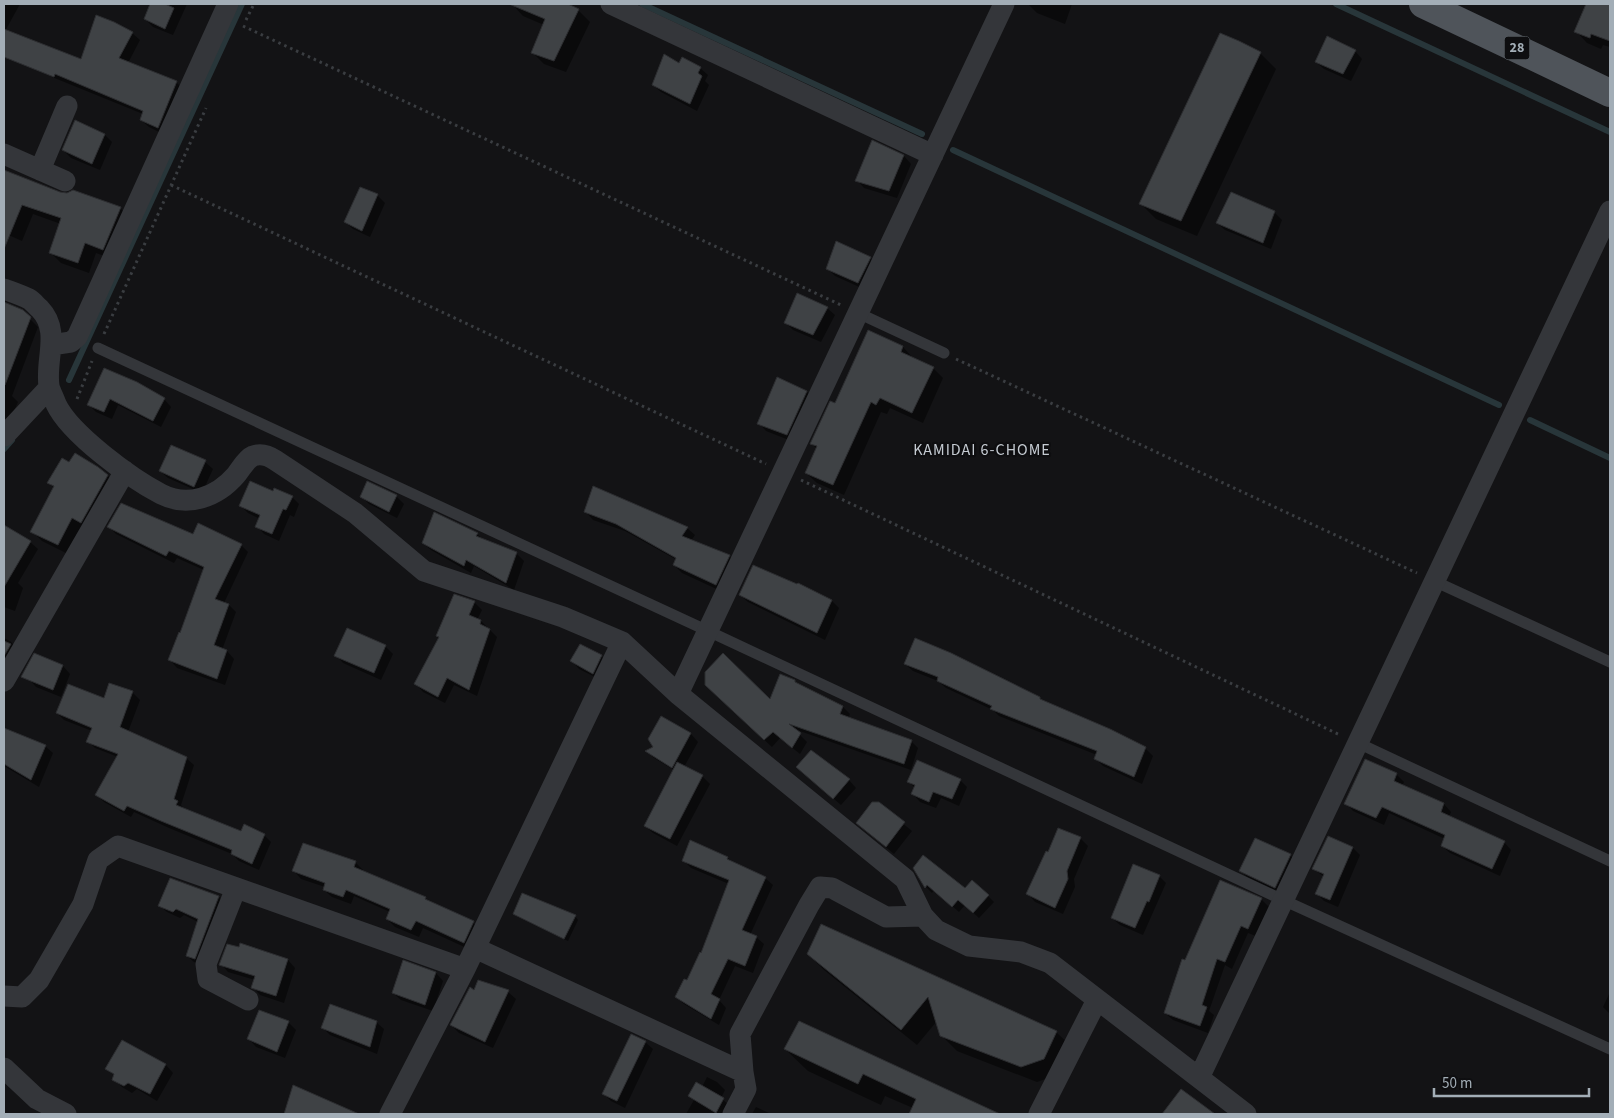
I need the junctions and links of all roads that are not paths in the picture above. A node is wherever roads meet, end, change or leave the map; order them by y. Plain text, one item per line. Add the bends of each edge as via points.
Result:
1 (228, 4) edge
2 (611, 4) edge
3 (1004, 4) edge
4 (1423, 4) edge
5 (1610, 93) edge
6 (67, 106) dead end
7 (4, 154) edge
8 (933, 156) junction
9 (40, 170) junction
10 (65, 181) dead end
11 (1610, 211) edge
12 (4, 289) edge
13 (858, 313) junction
14 (51, 345) junction
15 (98, 348) road end
16 (944, 353) road end
17 (49, 388) junction
18 (4, 436) edge
19 (125, 471) junction
20 (1434, 581) junction
21 (708, 631) junction
22 (622, 642) junction
23 (1610, 662) edge
24 (4, 681) edge
25 (678, 694) junction
26 (1358, 743) junction
27 (1610, 861) edge
28 (236, 888) junction
29 (1283, 900) junction
30 (923, 916) junction
31 (475, 948) junction
32 (464, 969) junction
33 (4, 996) edge
34 (248, 1000) dead end
35 (1097, 1000) junction
36 (1610, 1049) edge
37 (4, 1068) edge
38 (743, 1072) junction
39 (1199, 1078) junction
40 (66, 1114) edge
41 (390, 1114) edge
42 (733, 1114) edge
43 (1039, 1114) edge
44 (1246, 1114) edge

1 - 14 street via 77,337 71,342
2 - 8 street
3 - 8 street
4 - 5 main road, 28
6 - 9 street
7 - 9 street
8 - 13 street
9 - 10 street
11 - 20 street
12 - 14 street via 28,298 42,312 49,323
13 - 16 lane
13 - 21 street
14 - 17 street
15 - 21 lane
17 - 18 street
17 - 19 street via 76,432
19 - 22 street via 172,499 193,500 222,489 253,456 267,456 356,513 424,571 563,617
19 - 24 street
20 - 23 lane
20 - 26 street
21 - 25 street
21 - 29 lane
22 - 25 street
22 - 31 street
25 - 30 street via 905,879
26 - 27 lane
26 - 29 street
28 - 32 street
28 - 33 street via 118,846 98,860 83,904 39,980 22,997
28 - 34 street via 206,964 208,979
29 - 36 lane
29 - 39 street
30 - 35 street via 936,930 969,946 1021,952 1050,963
30 - 38 street via 886,917 832,888 820,887 740,1034
31 - 32 street
31 - 38 street
32 - 41 street
35 - 39 street
35 - 43 street
37 - 40 street via 37,1100
38 - 42 street via 746,1089
39 - 44 street

